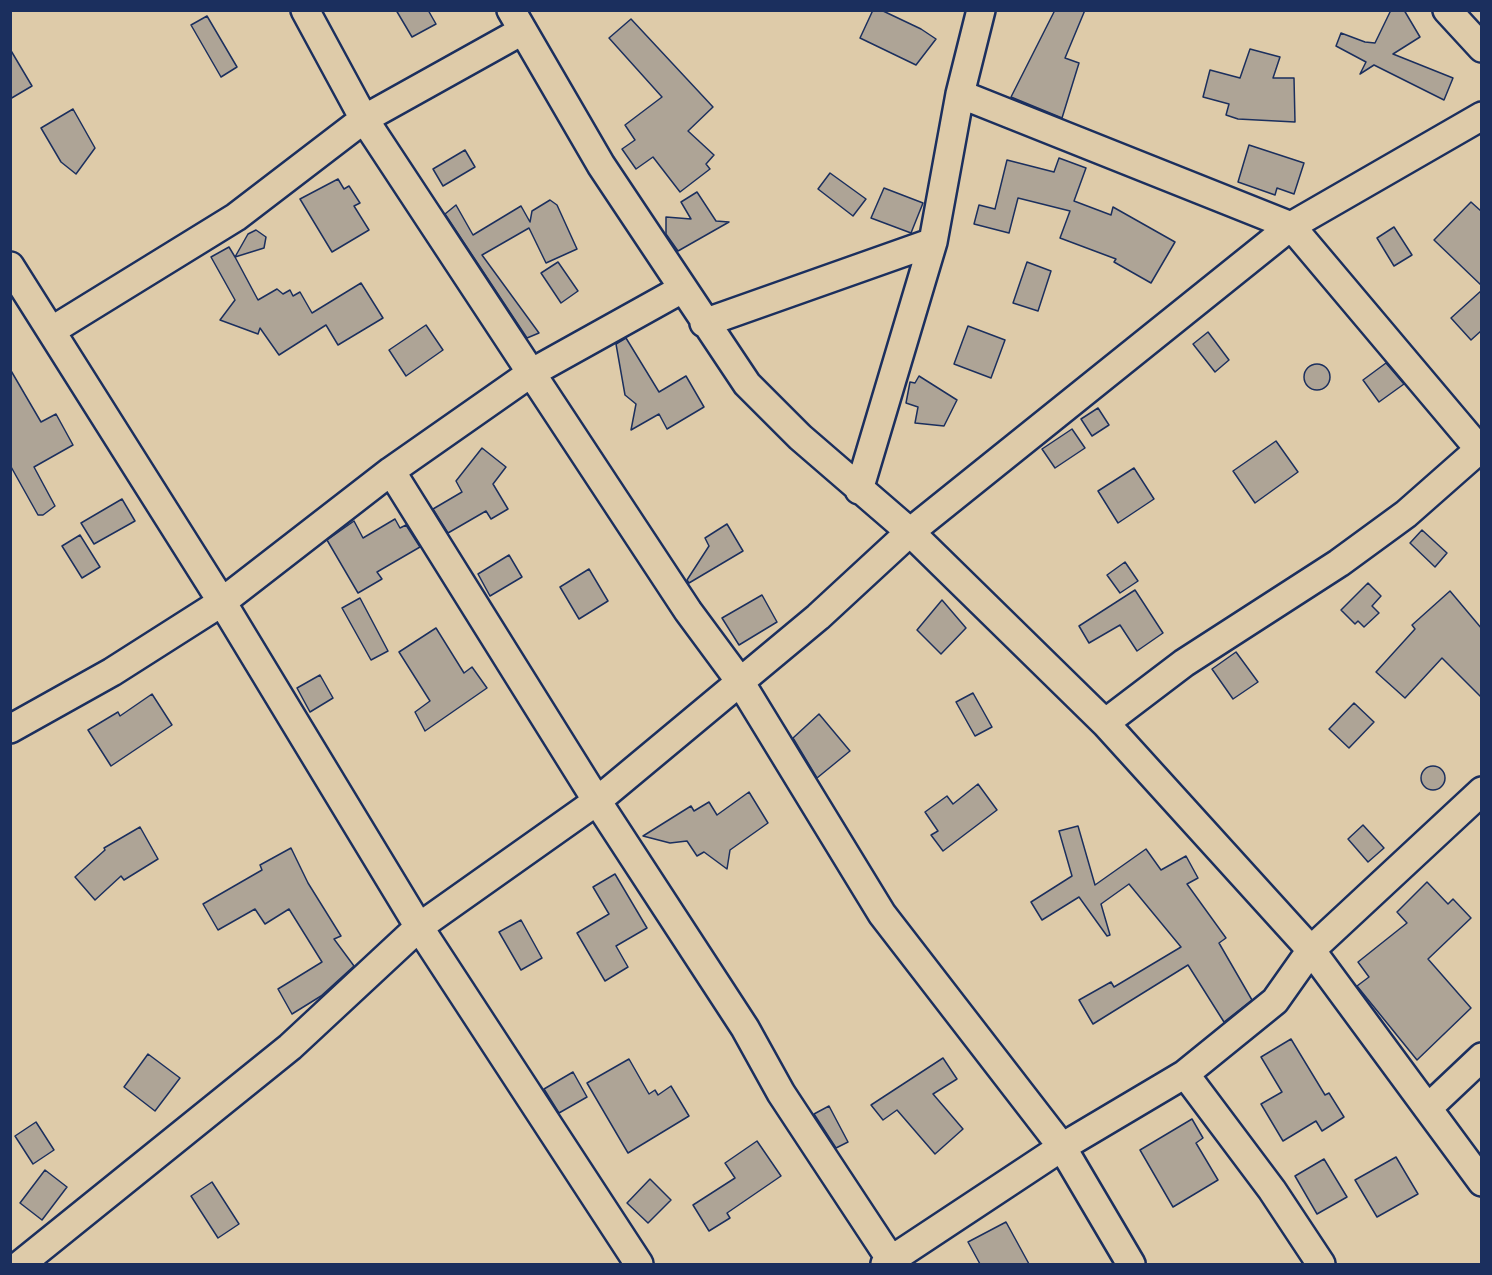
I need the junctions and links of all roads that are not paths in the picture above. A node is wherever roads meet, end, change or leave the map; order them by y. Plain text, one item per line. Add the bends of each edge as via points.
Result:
1 (305, 10) edge
2 (981, 10) edge
3 (1447, 10) edge
4 (516, 21) edge
5 (1482, 48) edge
6 (960, 94) junction
7 (1482, 116) edge
8 (364, 119) junction
9 (1291, 226) junction
10 (933, 242) junction
11 (10, 266) edge
12 (682, 289) junction
13 (704, 323) junction
14 (51, 331) junction
15 (531, 373) junction
16 (1480, 448) edge
17 (391, 471) junction
18 (859, 490) junction
19 (910, 531) junction
20 (222, 602) junction
21 (739, 680) junction
22 (1105, 723) junction
23 (10, 729) edge
24 (1482, 791) edge
25 (597, 801) junction
26 (419, 927) junction
27 (1311, 950) junction
28 (1482, 1057) edge
29 (1185, 1074) junction
30 (1428, 1108) junction
31 (1062, 1147) junction
32 (1482, 1182) edge
33 (888, 1262) edge
34 (21, 1264) edge
35 (639, 1264) edge
36 (1131, 1264) edge
37 (1321, 1264) edge

1 - 8 street
2 - 6 street
3 - 5 street
4 - 8 street
4 - 12 street via 600,165
6 - 9 street
6 - 10 street
7 - 9 street
8 - 14 street via 236,217
8 - 15 street
9 - 16 street
9 - 19 street
10 - 13 street
10 - 18 street
11 - 14 street
12 - 13 street
12 - 15 street
13 - 18 street via 747,384
14 - 20 street
15 - 17 street
15 - 21 street via 688,611
16 - 22 street via 1406,514 1340,563 1184,663
17 - 20 street
17 - 25 street
18 - 19 street
19 - 21 street via 818,617
19 - 22 street
20 - 23 street via 112,672
20 - 26 street
21 - 25 street
21 - 31 street via 882,914
22 - 27 street
24 - 27 street
25 - 26 street
25 - 33 street via 745,1028 781,1093
26 - 34 street via 290,1047
26 - 35 street
27 - 29 street via 1275,1001
27 - 30 street
28 - 30 street
29 - 31 street
29 - 37 street via 1272,1190
30 - 32 street
31 - 33 street
31 - 36 street

